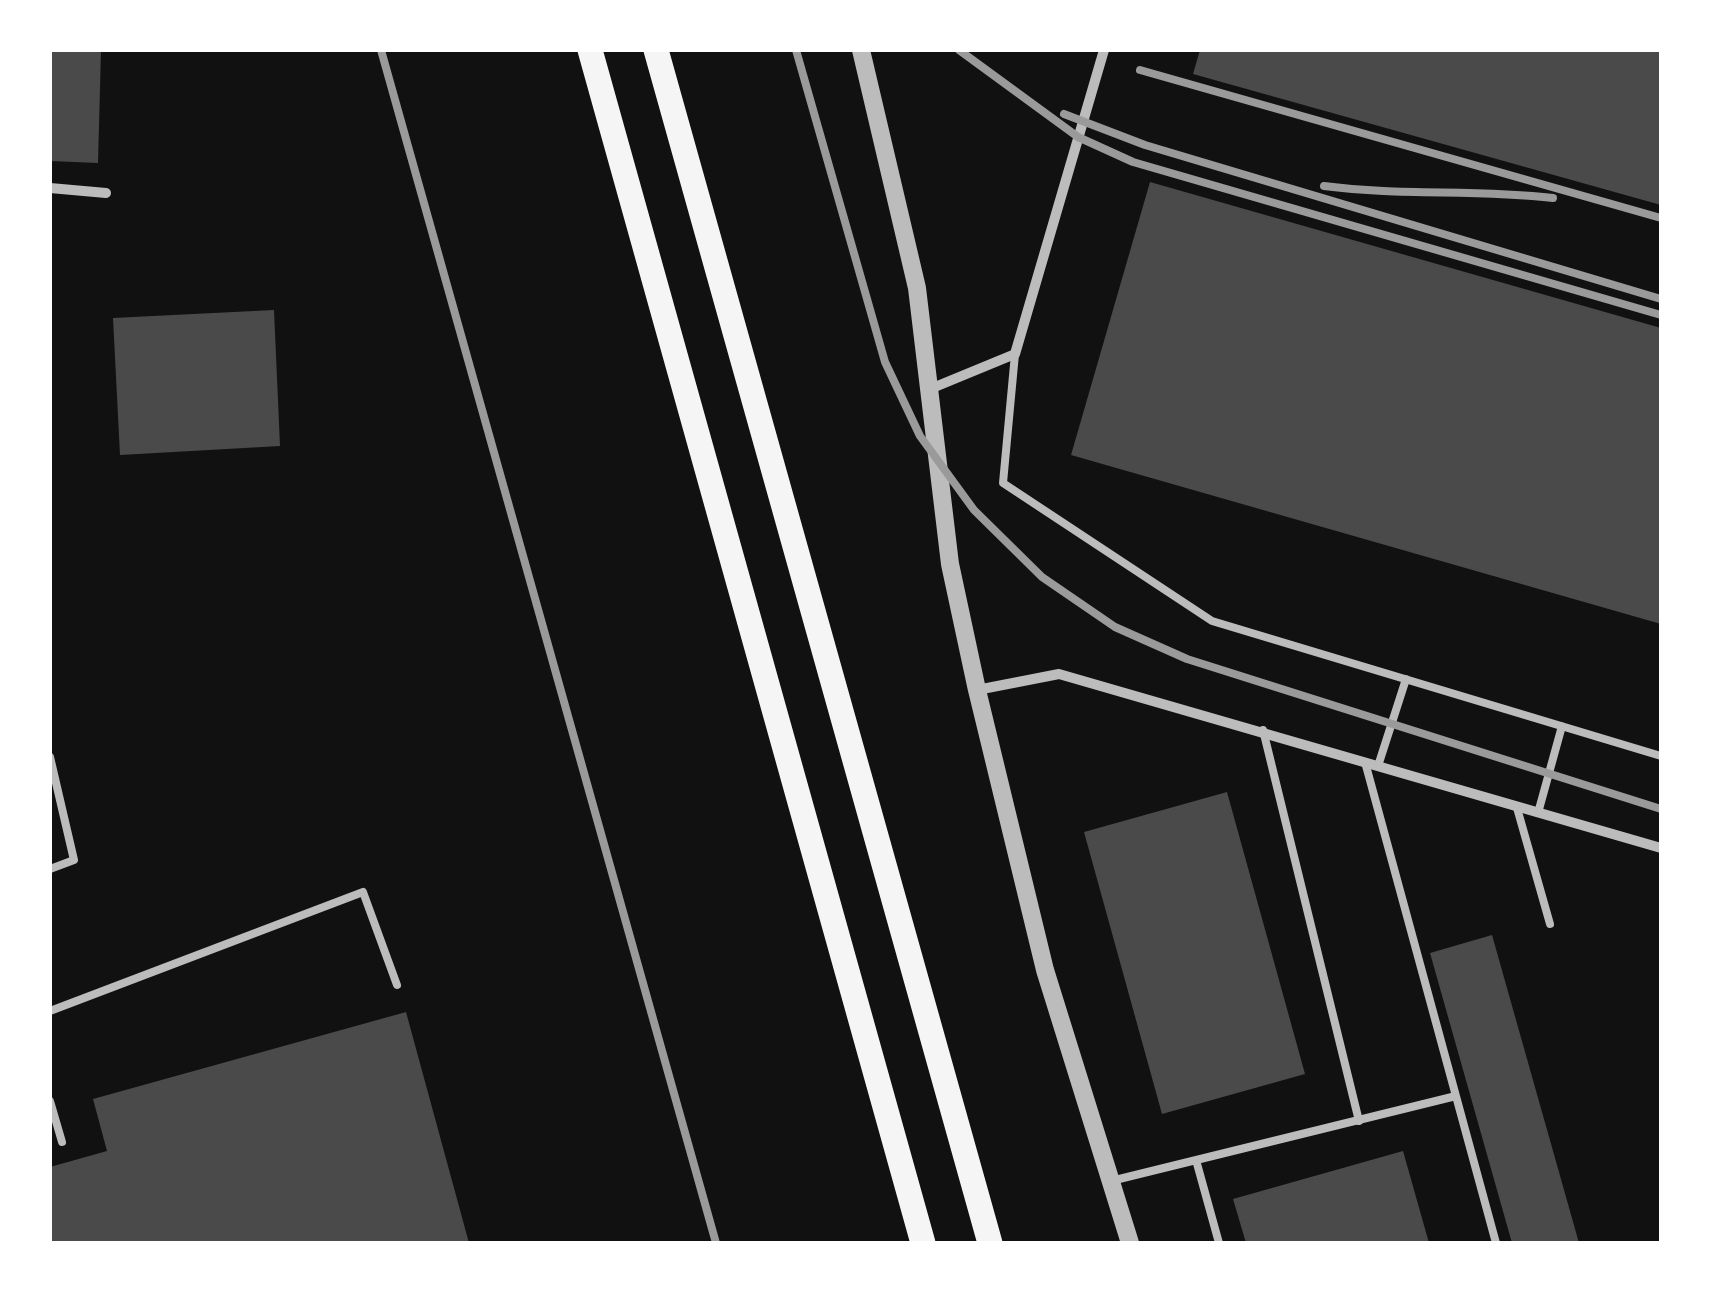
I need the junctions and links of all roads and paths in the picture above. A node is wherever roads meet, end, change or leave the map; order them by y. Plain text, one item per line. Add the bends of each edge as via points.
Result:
1 (590, 50) edge
2 (656, 50) edge
3 (861, 50) edge
4 (1104, 50) edge
5 (50, 188) edge
6 (106, 193) dead end
7 (1015, 354) junction
8 (930, 389) junction
9 (1406, 679) junction
10 (977, 690) junction
11 (1562, 726) junction
12 (1263, 730) junction
13 (1661, 756) edge
14 (50, 757) edge
15 (1365, 762) junction
16 (1378, 766) junction
17 (1517, 808) junction
18 (1538, 814) junction
19 (1661, 848) edge
20 (50, 870) edge
21 (1550, 924) dead end
22 (397, 984) dead end
23 (50, 1011) edge
24 (1456, 1096) junction
25 (50, 1101) edge
26 (1359, 1121) junction
27 (62, 1142) dead end
28 (1196, 1160) junction
29 (1111, 1181) junction
30 (923, 1243) edge
31 (990, 1243) edge
32 (1130, 1243) edge
33 (1220, 1243) edge
34 (1496, 1243) edge

1 - 30 highway
2 - 31 highway
3 - 8 street via 918,288
4 - 7 street
5 - 6 street
7 - 8 street
7 - 9 lane via 1003,483 1212,621
8 - 10 street via 950,564
9 - 11 lane
9 - 16 lane
10 - 12 street via 1059,674
10 - 29 street via 1045,970
11 - 13 lane
11 - 18 lane
12 - 15 street
12 - 26 lane
14 - 20 lane via 74,860
15 - 16 street
15 - 24 lane
16 - 17 street
17 - 18 street
17 - 21 lane
18 - 19 street
22 - 23 lane via 363,892
24 - 26 lane
24 - 34 lane
25 - 27 lane
26 - 28 lane
28 - 29 lane
28 - 33 lane
29 - 32 street

